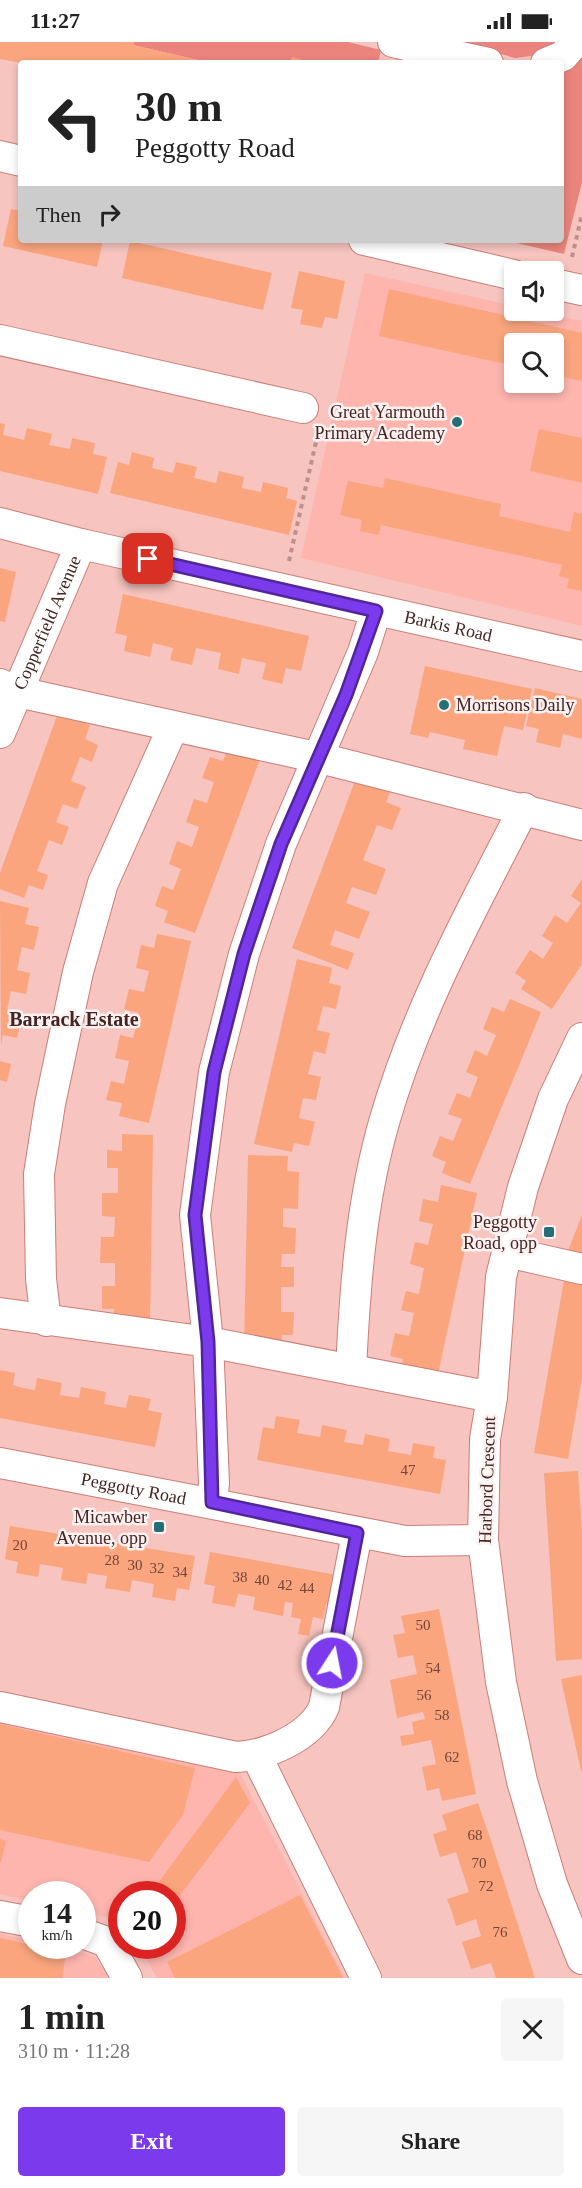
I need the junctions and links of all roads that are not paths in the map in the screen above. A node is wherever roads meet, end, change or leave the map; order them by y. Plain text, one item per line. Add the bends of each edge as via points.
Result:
1 (393, 42) edge
2 (575, 42) edge
3 (474, 60) edge
4 (553, 60) edge
5 (0, 156) edge
6 (18, 160) edge
7 (377, 243) edge
8 (504, 273) edge
9 (0, 340) edge
10 (303, 408) road end
11 (0, 523) edge
12 (81, 544) junction
13 (376, 611) junction
14 (582, 656) edge
15 (9, 688) edge
16 (173, 727) junction
17 (0, 733) edge
18 (320, 759) junction
19 (524, 808) junction
20 (582, 825) edge
21 (582, 1038) edge
22 (507, 1252) junction
23 (582, 1269) edge
24 (0, 1313) edge
25 (46, 1321) junction
26 (208, 1342) junction
27 (351, 1370) junction
28 (492, 1397) junction
29 (0, 1463) edge
30 (212, 1502) junction
31 (357, 1533) junction
32 (483, 1540) junction
33 (0, 1707) edge
34 (257, 1757) junction
35 (0, 1916) edge
36 (18, 1919) edge
37 (96, 1938) edge
38 (582, 1959) edge
39 (127, 1978) edge
40 (366, 1978) edge

1 - 3 street
2 - 4 street via 563,56
5 - 6 street
7 - 8 street
9 - 10 street
11 - 12 street, Barkis Road
12 - 13 street, Barkis Road
12 - 15 street, Copperfield Avenue
13 - 14 street, Barkis Road
13 - 18 street
15 - 16 street
15 - 17 street, Copperfield Avenue
16 - 18 street
16 - 25 street via 103,883 50,1104 39,1174
18 - 19 street
18 - 26 street via 281,844 244,954 214,1072 195,1215
19 - 20 street
19 - 27 street via 464,922 421,1019 385,1118 369,1188 356,1276
21 - 22 street, Harbord Crescent via 553,1100 523,1187
22 - 23 street
22 - 28 street, Harbord Crescent via 501,1277
24 - 25 street
25 - 26 street
26 - 27 street
26 - 30 street
27 - 28 street
28 - 32 street, Harbord Crescent via 485,1439
29 - 30 street, Peggotty Road
30 - 31 street, Peggotty Road
31 - 32 street, Peggotty Road via 405,1540
31 - 34 street via 319,1718 281,1746
32 - 38 street, Harbord Crescent via 501,1682 522,1781 552,1884
33 - 34 street via 236,1757
34 - 40 street
35 - 36 street
37 - 39 street via 107,1942

